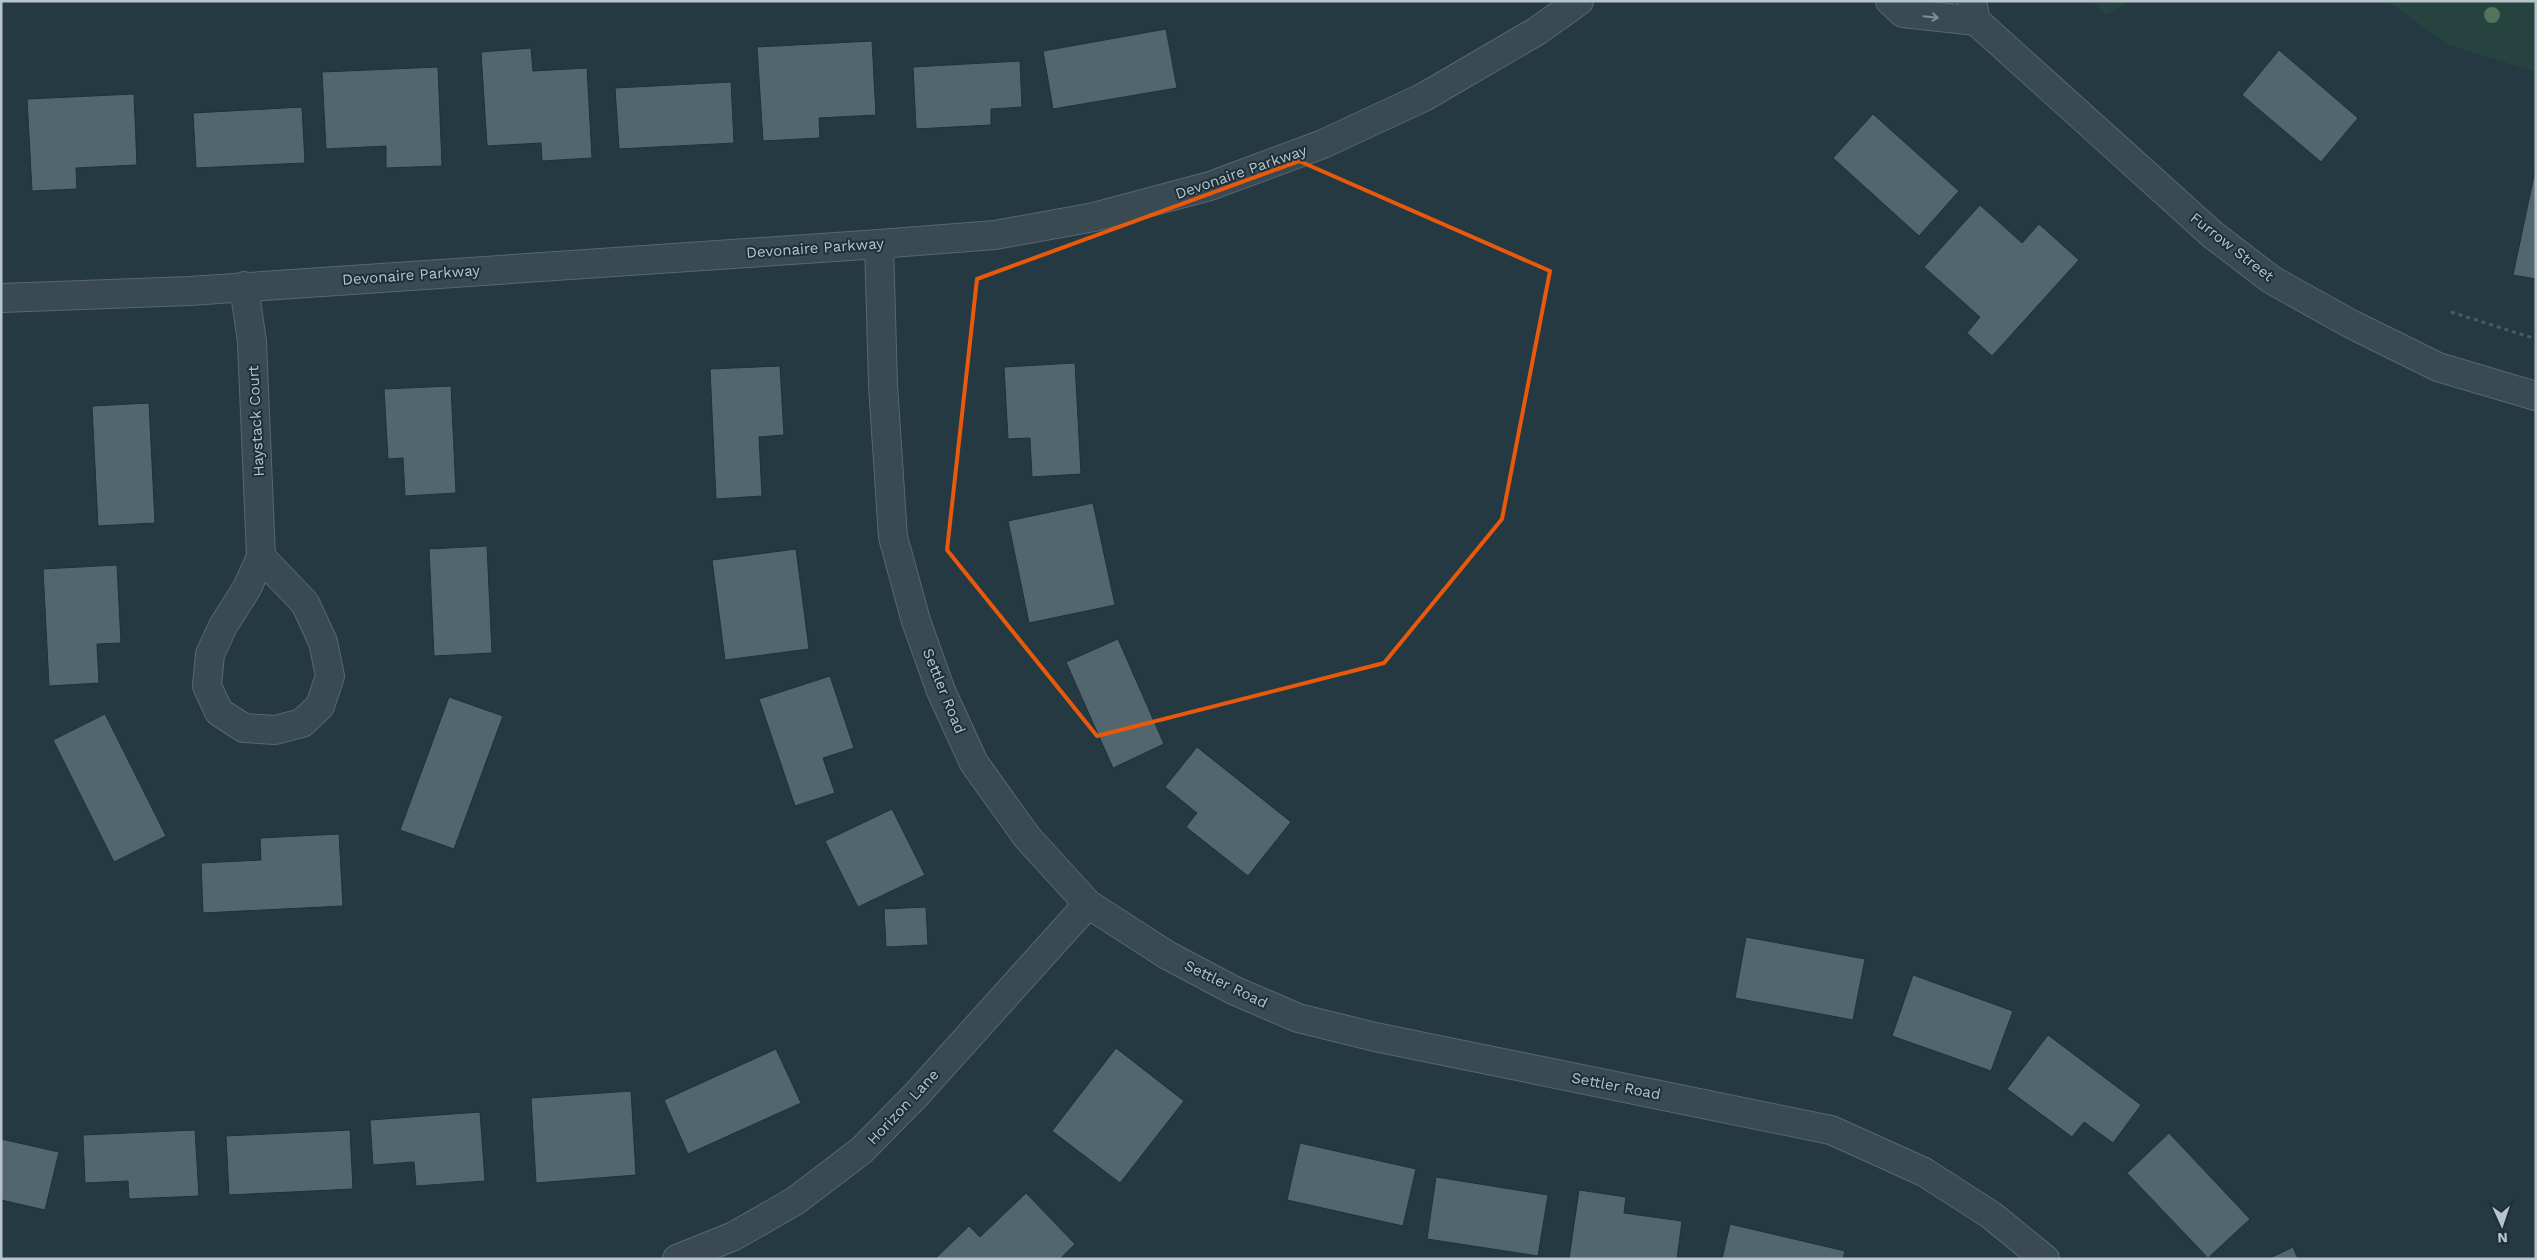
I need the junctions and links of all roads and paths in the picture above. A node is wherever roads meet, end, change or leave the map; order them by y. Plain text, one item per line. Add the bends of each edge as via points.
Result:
1 (1579, 1) edge
2 (1890, 1) edge
3 (1974, 11) edge
4 (878, 244) junction
5 (244, 286) junction
6 (1, 298) edge
7 (2451, 312) dead end
8 (2536, 339) edge
9 (2536, 396) edge
10 (261, 557) junction
11 (1088, 904) junction
12 (678, 1259) edge
13 (2045, 1259) edge

1 - 4 street, Devonaire Parkway via 1537,31 1424,97 1323,144 1210,186 1094,217 995,235
2 -> 3 street, Furrow Street via 1903,14
3 - 9 street, Furrow Street via 2214,235 2272,280 2438,367
4 - 5 street, Devonaire Parkway
4 - 11 street, Settler Road via 893,537 916,621 974,763 1027,837
5 - 6 street, Devonaire Parkway
5 - 10 street, Haystack Court via 252,342
7 - 8 path
10 - 10 street, Haystack Court via 210,654 207,686 219,712 244,728 275,730 302,722 320,706 330,676 323,642 305,603
11 - 12 street, Horizon Lane via 862,1150 795,1201 734,1236
11 - 13 street, Settler Road via 1167,955 1233,990 1298,1018 1376,1037 1831,1130 1924,1172 1990,1214

